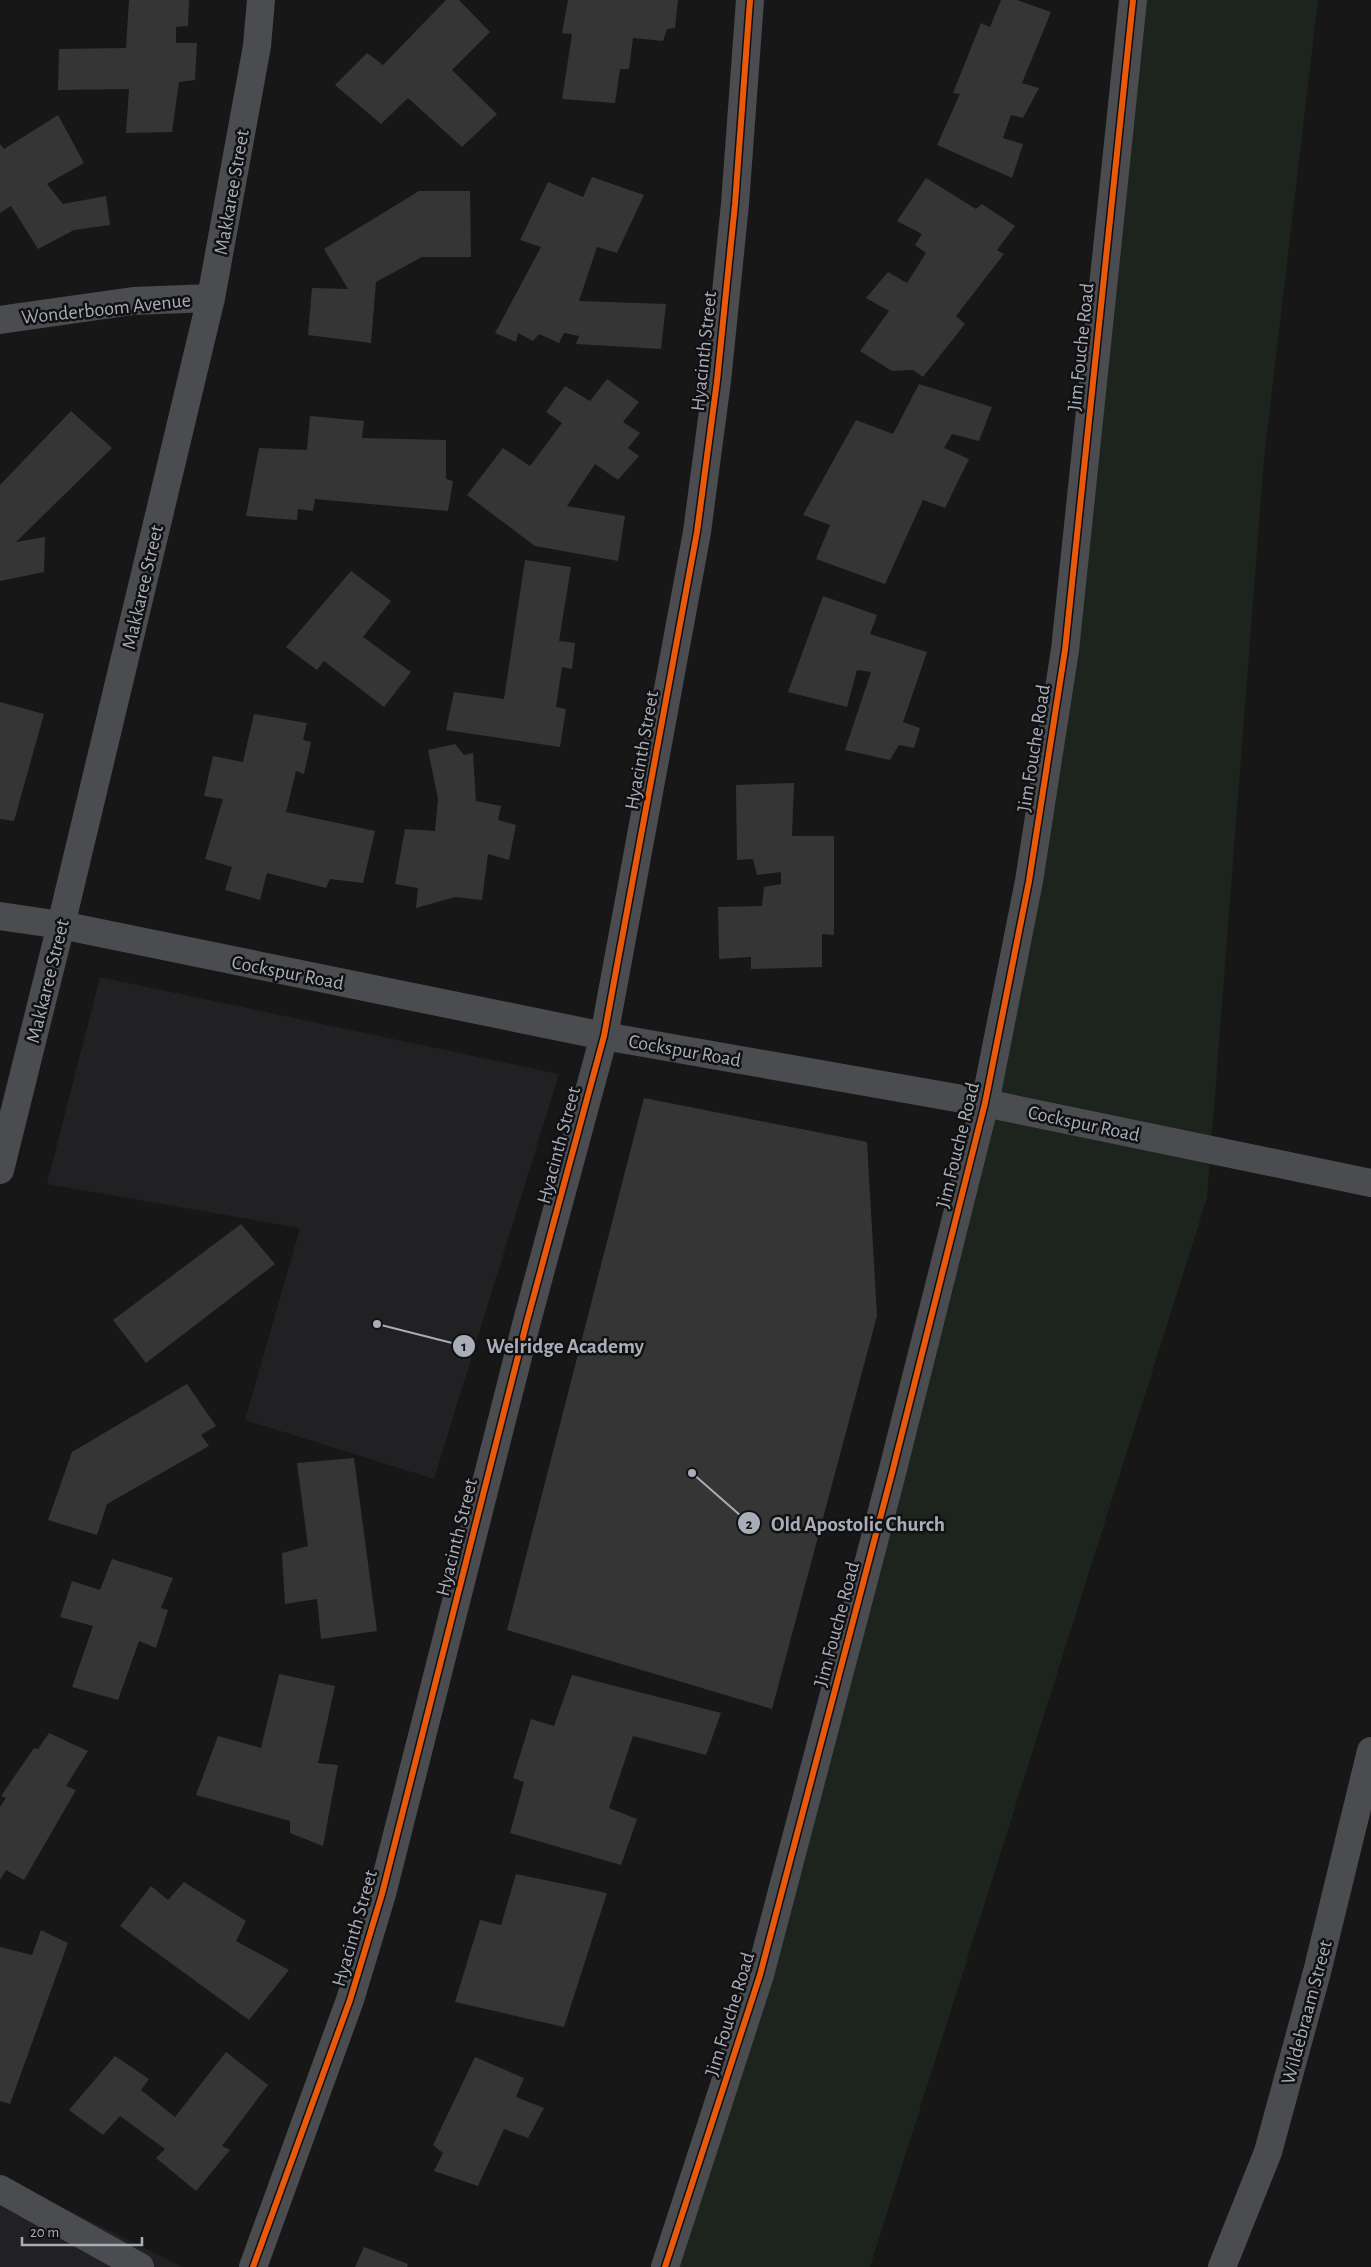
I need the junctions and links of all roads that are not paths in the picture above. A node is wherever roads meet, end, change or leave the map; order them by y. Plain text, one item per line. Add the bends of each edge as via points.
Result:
1 (261, 0) edge
2 (750, 0) edge
3 (1133, 0) edge
4 (211, 298) junction
5 (0, 320) edge
6 (0, 916) edge
7 (61, 925) junction
8 (604, 1036) junction
9 (985, 1103) junction
10 (0, 1170) edge
11 (1371, 1183) edge
12 (1371, 1751) edge
13 (0, 2189) edge
14 (140, 2267) edge
15 (253, 2267) edge
16 (665, 2267) edge
17 (1222, 2267) edge

1 - 4 street, Makkaree Street via 257,46
2 - 8 street, Hyacinth Street via 735,204 697,532
3 - 9 street, Jim Fouche Road via 1065,650 1029,881
4 - 5 street, Wonderboom Avenue via 133,302
4 - 7 street, Makkaree Street
6 - 7 street, Cockspur Road
7 - 8 street, Cockspur Road
7 - 10 street, Makkaree Street
8 - 9 street, Cockspur Road
8 - 15 street, Hyacinth Street via 527,1321 382,1894 350,2000
9 - 11 street, Cockspur Road
9 - 16 street, Jim Fouche Road via 760,1975
12 - 17 street, Wildebraam Street via 1317,1972 1268,2152
13 - 14 street

